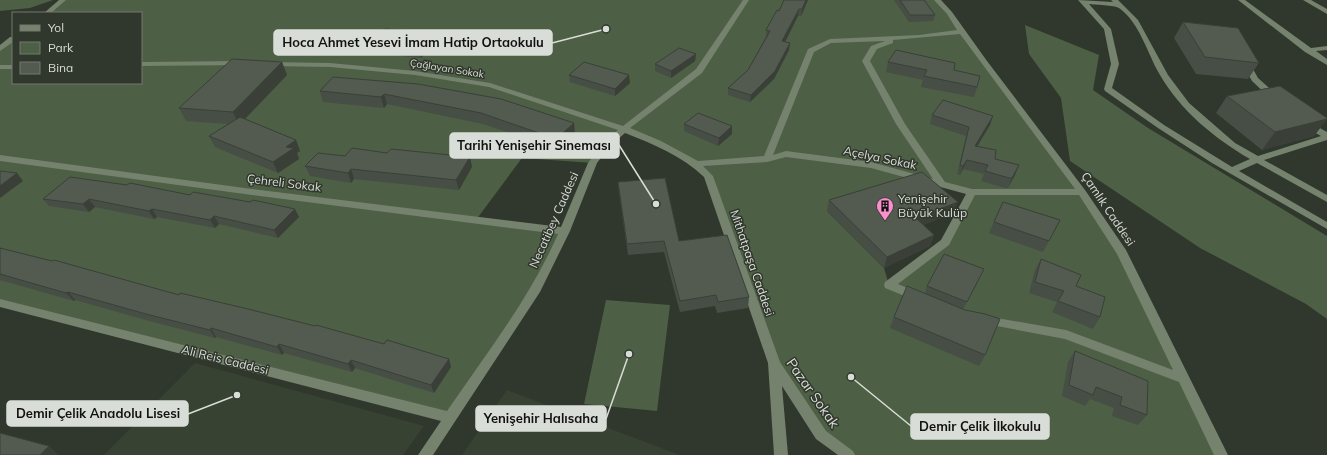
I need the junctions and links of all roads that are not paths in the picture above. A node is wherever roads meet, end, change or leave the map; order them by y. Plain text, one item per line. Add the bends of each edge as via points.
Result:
1 (63, 0) edge
2 (746, 0) edge
3 (937, 0) edge
4 (1241, 0) edge
5 (1306, 0) edge
6 (1082, 1) edge
7 (1117, 3) edge
8 (47, 12) edge
9 (1327, 12) edge
10 (962, 32) junction
11 (919, 38) junction
12 (12, 40) edge
13 (1327, 48) edge
14 (0, 49) edge
15 (1308, 50) junction
16 (1240, 53) edge
17 (1327, 63) edge
18 (142, 64) edge
19 (0, 67) edge
20 (12, 67) edge
21 (1278, 101) edge
22 (1301, 121) edge
23 (624, 129) junction
24 (1327, 136) edge
25 (0, 158) edge
26 (767, 159) junction
27 (1257, 160) junction
28 (696, 164) junction
29 (1232, 171) junction
30 (942, 184) junction
31 (972, 192) junction
32 (1082, 192) junction
33 (1327, 199) edge
34 (1327, 226) edge
35 (565, 231) junction
36 (931, 302) edge
37 (0, 303) edge
38 (973, 318) edge
39 (774, 363) junction
40 (1184, 378) junction
41 (451, 418) junction
42 (425, 455) edge
43 (781, 455) edge
44 (848, 455) edge
45 (1221, 455) edge

1 - 8 street
2 - 23 street, Necatibey Caddesi via 699,71
3 - 10 street, Çamlık Caddesi via 950,12
4 - 15 street
5 - 9 street
6 - 7 street
6 - 29 street via 1107,29 1114,64 1108,90 1145,118
7 - 27 street via 1136,21 1164,75 1186,105 1232,145
10 - 11 street
10 - 32 street, Çamlık Caddesi
11 - 26 street via 830,41 811,51
11 - 30 street via 894,40 874,48 866,61 910,141
12 - 14 street
13 - 15 street
15 - 17 street
16 - 21 street via 1255,79
18 - 23 street, Çağlayan Sokak via 198,62 330,65 400,71 490,85
19 - 20 street
22 - 24 street
23 - 28 street, Mithatpaşa Caddesi via 658,143
23 - 35 street, Necatibey Caddesi via 593,163
24 - 27 street
25 - 35 street, Çehreli Sokak
26 - 28 street, Açelya Sokak
26 - 30 street, Açelya Sokak via 786,154 870,165
27 - 29 street
27 - 33 street
28 - 39 street, Mithatpaşa Caddesi via 708,176
29 - 34 street
30 - 31 street, Açelya Sokak
31 - 32 street, Açelya Sokak
31 - 36 street via 945,242 889,285
32 - 40 street, Çamlık Caddesi via 1122,253
35 - 41 street, Necatibey Caddesi via 536,289
37 - 41 street, Ali Reis Caddesi
38 - 40 street via 1066,336
39 - 43 street, Mithatpaşa Caddesi
39 - 44 street, Pazar Sokak via 821,435
40 - 45 street, Çamlık Caddesi
41 - 42 street, Necatibey Caddesi

